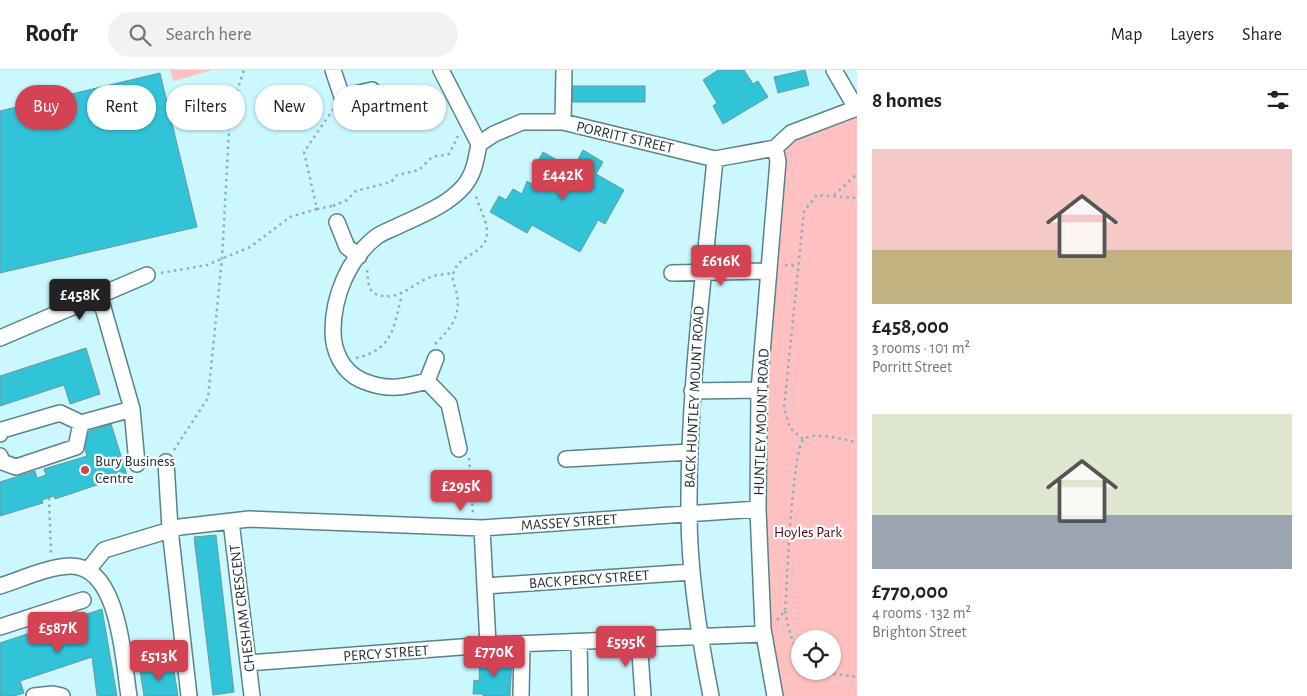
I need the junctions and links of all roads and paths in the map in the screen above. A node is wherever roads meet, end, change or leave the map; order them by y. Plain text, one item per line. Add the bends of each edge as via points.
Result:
1 (244, 70) edge
2 (333, 70) edge
3 (441, 70) edge
4 (564, 70) edge
5 (834, 70) edge
6 (338, 85) edge
7 (451, 90) junction
8 (446, 91) edge
9 (856, 108) edge
10 (333, 110) edge
11 (563, 122) junction
12 (468, 125) junction
13 (479, 144) junction
14 (775, 148) junction
15 (715, 158) junction
16 (857, 174) edge
17 (466, 182) junction
18 (834, 195) junction
19 (857, 198) edge
20 (333, 206) junction
21 (317, 209) junction
22 (338, 222) joint
23 (359, 256) junction
24 (222, 258) junction
25 (769, 271) junction
26 (454, 273) junction
27 (672, 273) dead end
28 (702, 273) junction
29 (147, 275) joint
30 (402, 295) junction
31 (100, 297) junction
32 (0, 338) edge
33 (436, 358) joint
34 (344, 365) junction
35 (427, 381) junction
36 (759, 390) junction
37 (692, 391) junction
38 (132, 409) junction
39 (81, 423) junction
40 (0, 434) edge
41 (803, 439) junction
42 (857, 442) edge
43 (459, 448) joint
44 (690, 452) junction
45 (0, 456) edge
46 (566, 459) dead end
47 (166, 462) joint
48 (137, 464) dead end
49 (49, 498) dead end
50 (758, 509) junction
51 (689, 514) junction
52 (231, 521) junction
53 (478, 528) junction
54 (170, 530) junction
55 (52, 569) junction
56 (88, 570) junction
57 (692, 572) junction
58 (0, 586) edge
59 (486, 586) junction
60 (83, 600) dead end
61 (785, 611) junction
62 (0, 627) edge
63 (763, 632) junction
64 (699, 636) junction
65 (791, 636) edge
66 (639, 639) junction
67 (579, 642) junction
68 (522, 644) junction
69 (488, 645) junction
70 (248, 663) junction
71 (841, 675) edge
72 (857, 677) edge
73 (34, 696) edge
74 (62, 696) edge
75 (129, 696) edge
76 (190, 696) edge
77 (252, 696) edge
78 (521, 696) edge
79 (580, 696) edge
80 (643, 696) edge
81 (711, 696) edge
82 (775, 696) edge

1 - 24 path via 230,113
2 - 6 street
3 - 7 street
4 - 11 street
5 - 9 street
7 - 8 path
7 - 12 street
9 - 14 street via 791,133
10 - 21 path via 304,152
11 - 13 street, PORRITT STREET via 522,122
11 - 15 street, PORRITT STREET
12 - 13 street
12 - 20 path via 461,128 449,154 432,158 419,170 397,175 390,182 356,191 347,200
13 - 17 street via 473,172
14 - 15 street, PORRITT STREET
14 - 25 street, HUNTLEY MOUNT ROAD via 778,161
15 - 28 street, BACK HUNTLEY MOUNT ROAD
16 - 18 path
17 - 23 street via 446,202 376,237
17 - 26 path via 475,190 487,232 479,251 467,257
18 - 19 path
18 - 41 path via 817,195 804,211 784,408 790,428
20 - 21 path
20 - 22 path
21 - 24 path via 290,216 250,248
22 - 23 street via 347,247
23 - 30 path via 366,265 369,287 374,294 392,298
23 - 34 street via 340,288 333,310 333,337 338,359
24 - 29 path via 207,265
24 - 47 path via 208,398
25 - 28 street
25 - 36 street, HUNTLEY MOUNT ROAD
26 - 30 path via 432,276
26 - 33 path via 459,306 457,318 429,353
27 - 28 street
28 - 37 street, BACK HUNTLEY MOUNT ROAD
29 - 31 street
30 - 34 path via 389,340 374,354 352,359
31 - 32 street
31 - 38 street
33 - 35 street
34 - 35 street via 354,377 377,388 404,387
35 - 43 street via 449,404
36 - 37 street
36 - 50 street, HUNTLEY MOUNT ROAD
37 - 44 street, BACK HUNTLEY MOUNT ROAD
38 - 39 street
38 - 48 street
39 - 40 street via 60,413 2,430
39 - 45 street via 76,446 16,467 2,462
41 - 42 path via 814,436
41 - 61 path via 795,469
43 - 53 path via 470,459
44 - 46 street
44 - 51 street, BACK HUNTLEY MOUNT ROAD
47 - 54 street
49 - 55 path
50 - 51 street, MASSEY STREET
50 - 63 street, HUNTLEY MOUNT ROAD
51 - 53 street, MASSEY STREET
51 - 57 street, BACK HUNTLEY MOUNT ROAD
52 - 53 street, MASSEY STREET via 249,519
52 - 54 street, MASSEY STREET
52 - 70 street, CHESHAM CRESCENT
53 - 59 street
54 - 56 street, MASSEY STREET via 104,550
54 - 76 street
55 - 56 street via 72,566
55 - 58 street
56 - 75 street via 102,582 110,596
57 - 59 street, BACK PERCY STREET
57 - 64 street, BACK HUNTLEY MOUNT ROAD
59 - 69 street
60 - 62 street
61 - 63 path
61 - 65 path
63 - 64 street, PERCY STREET
63 - 82 street, HUNTLEY MOUNT ROAD
64 - 66 street, PERCY STREET
64 - 81 street, BACK HUNTLEY MOUNT ROAD
66 - 67 street, PERCY STREET
66 - 80 street
67 - 68 street, PERCY STREET
67 - 79 street
68 - 69 street, PERCY STREET
68 - 78 street
69 - 70 street, PERCY STREET
70 - 77 street, CHESHAM CRESCENT
71 - 72 path
73 - 74 street

